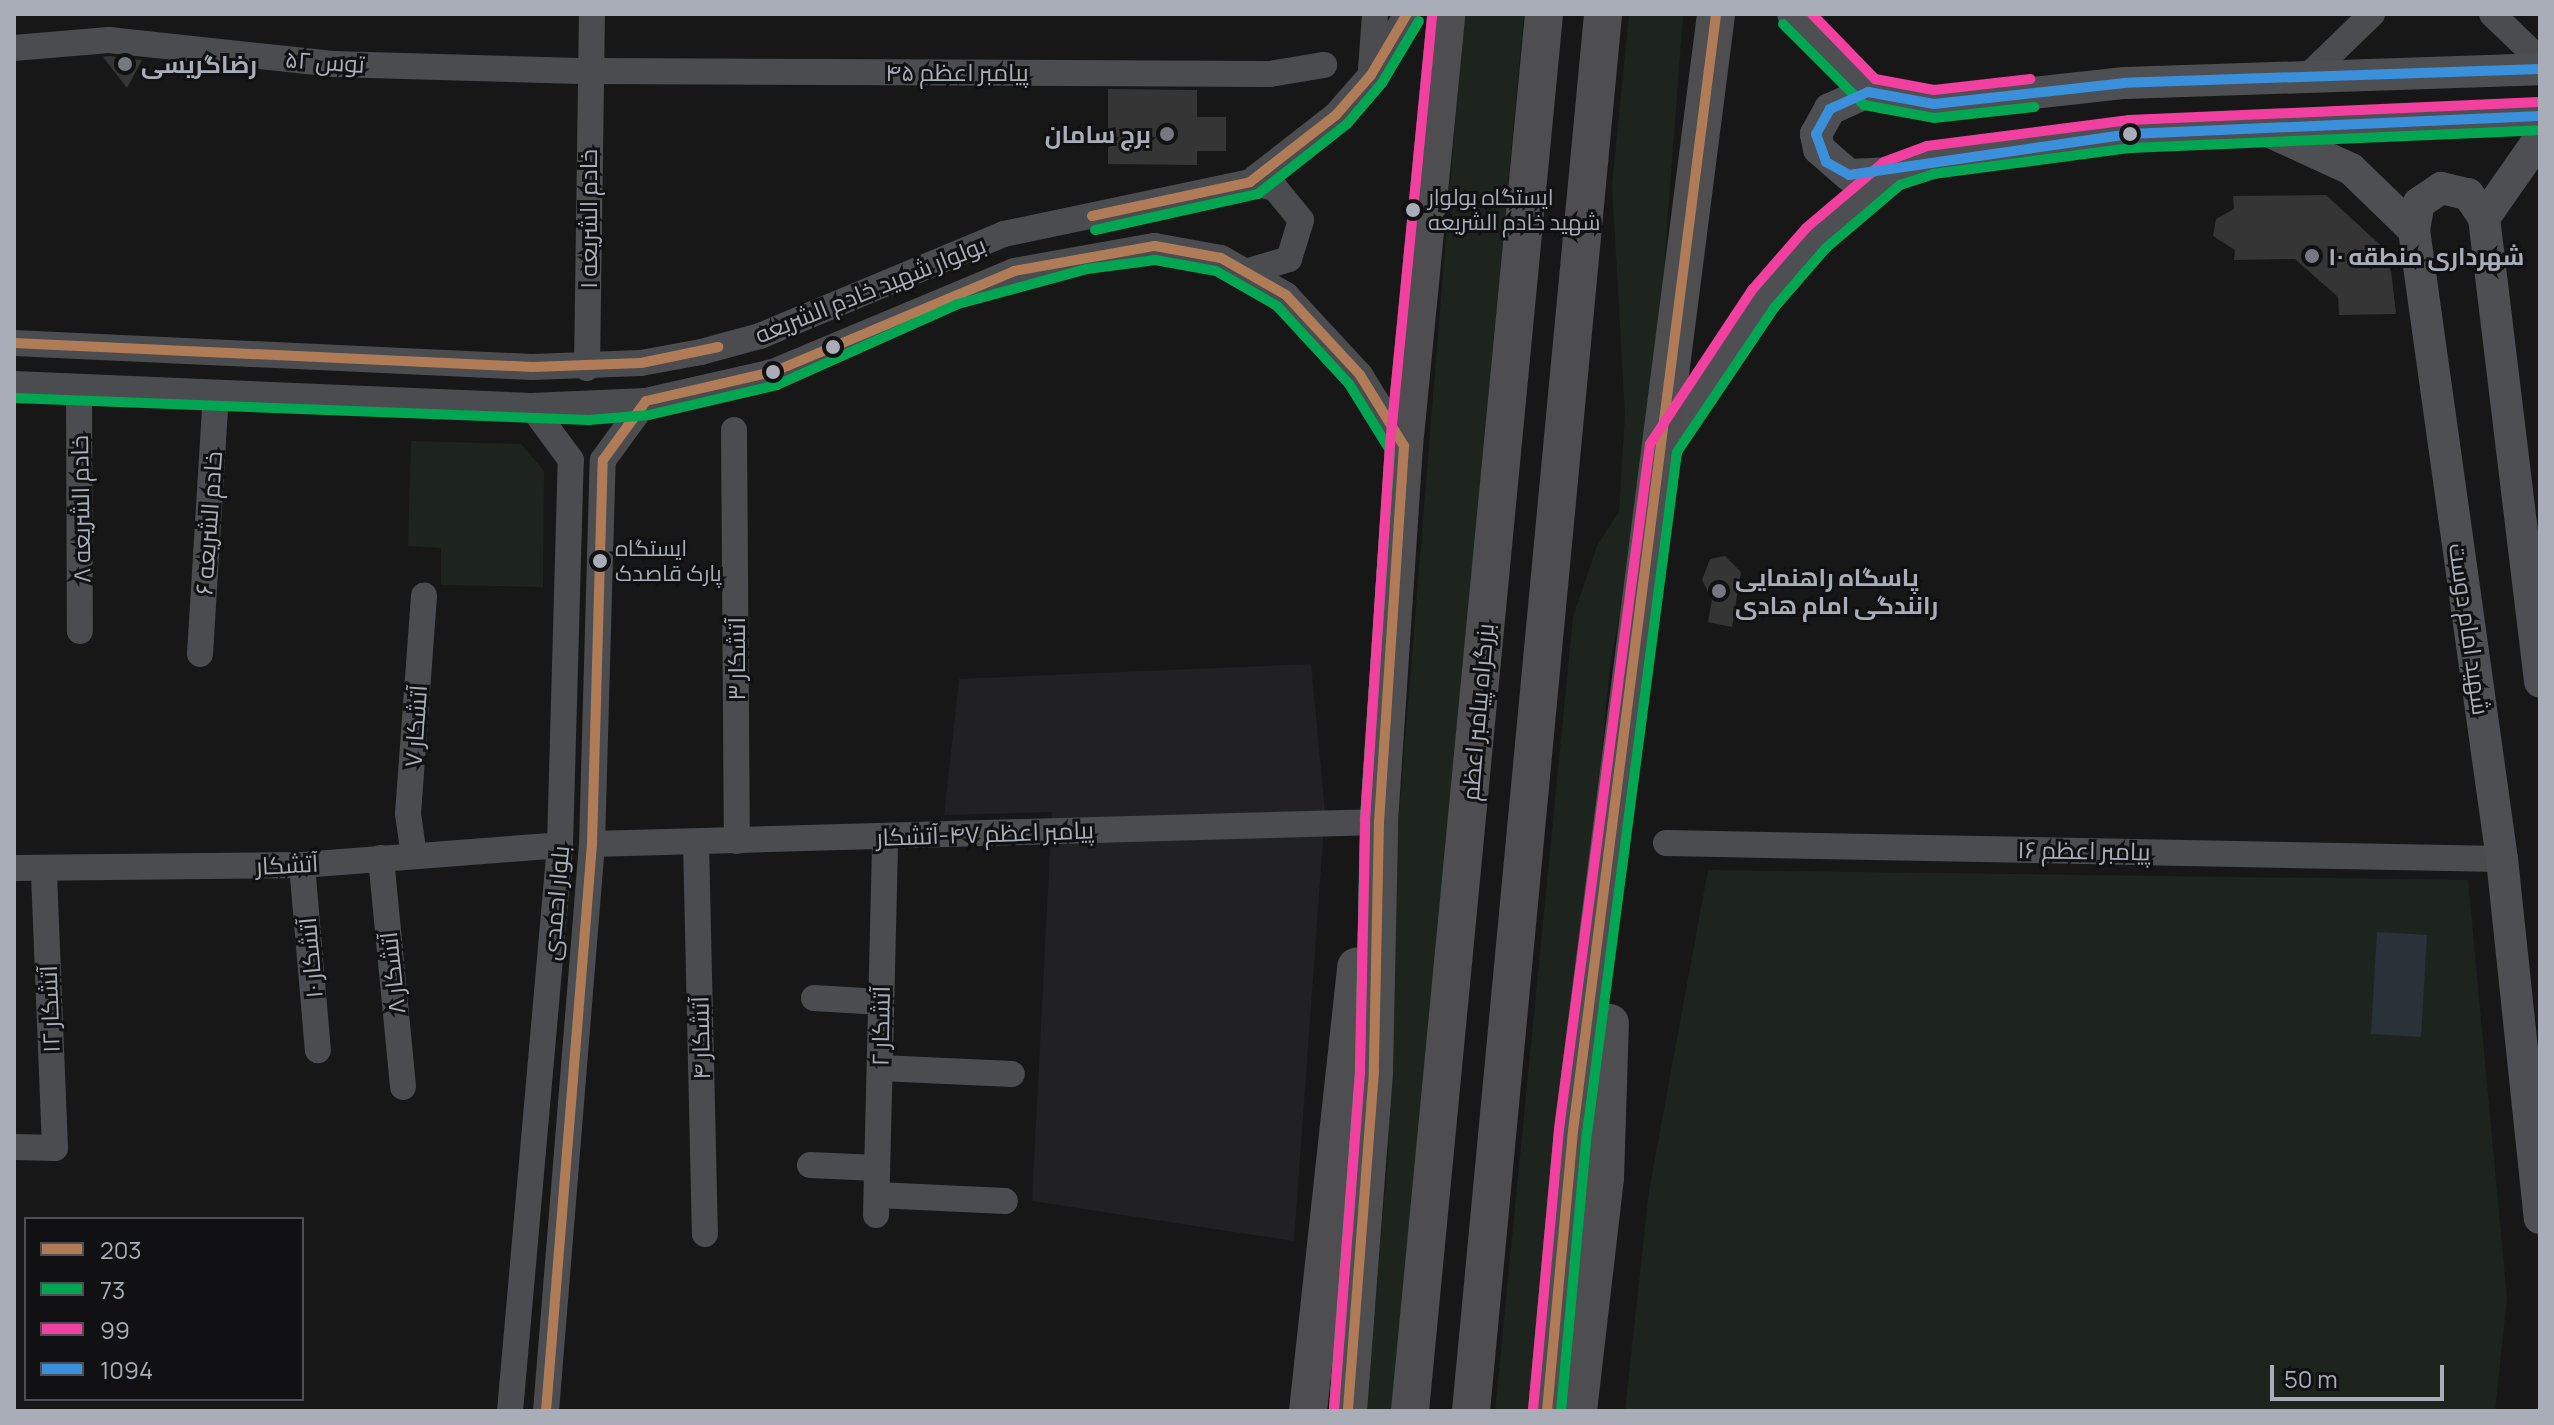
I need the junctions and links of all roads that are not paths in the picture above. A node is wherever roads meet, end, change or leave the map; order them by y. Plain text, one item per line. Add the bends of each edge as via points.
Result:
1 (592, 14) edge
2 (1375, 14) edge
3 (1407, 14) edge
4 (1446, 14) edge
5 (1544, 14) edge
6 (1603, 14) edge
7 (1716, 14) edge
8 (1793, 14) edge
9 (2372, 14) edge
10 (2492, 14) edge
11 (14, 48) edge
12 (2540, 60) edge
13 (1324, 65) dead end
14 (2540, 69) edge
15 (589, 71) junction
16 (2311, 73) junction
17 (1371, 75) junction
18 (1868, 92) junction
19 (2540, 116) edge
20 (2257, 126) junction
21 (2540, 138) edge
22 (1893, 173) junction
23 (1250, 182) junction
24 (2484, 218) junction
25 (2414, 230) junction
26 (1249, 271) junction
27 (14, 343) edge
28 (587, 368) junction
29 (14, 384) edge
30 (79, 387) junction
31 (216, 393) junction
32 (646, 401) junction
33 (531, 406) junction
34 (734, 430) dead end
35 (1404, 446) junction
36 (1664, 447) junction
37 (571, 460) junction
38 (603, 460) junction
39 (424, 596) dead end
40 (80, 631) dead end
41 (200, 654) dead end
42 (2540, 682) edge
43 (1379, 822) junction
44 (885, 836) junction
45 (1615, 840) junction
46 (737, 841) junction
47 (696, 842) junction
48 (1666, 843) dead end
49 (592, 844) junction
50 (560, 845) junction
51 (414, 856) junction
52 (381, 858) junction
53 (2502, 859) junction
54 (302, 865) junction
55 (14, 868) edge
56 (44, 871) junction
57 (814, 998) dead end
58 (881, 1002) junction
59 (318, 1050) dead end
60 (880, 1068) junction
61 (1012, 1074) dead end
62 (403, 1087) dead end
63 (14, 1147) edge
64 (810, 1165) dead end
65 (877, 1168) junction
66 (1005, 1201) dead end
67 (2540, 1218) edge
68 (705, 1234) dead end
69 (510, 1411) edge
70 (546, 1411) edge
71 (1308, 1411) edge
72 (1348, 1411) edge
73 (1410, 1411) edge
74 (1471, 1411) edge
75 (1547, 1411) edge
76 (1578, 1411) edge

1 - 15 street, خادم الشریعه ۱
2 - 17 street
3 - 17 street, بولوار شهید خادم الشریعه
4 - 35 highway
5 - 73 highway, بزرگراه پیامبر اعظم
6 - 74 highway
7 - 36 highway
8 - 18 main road
9 - 16 street
10 - 12 street
11 - 15 street, توس ۵۲ via 109,40 333,64
13 - 15 street, پیامبر اعظم ۴۵ via 1270,74
14 - 16 main road
15 - 28 street, خادم الشریعه ۱
16 - 18 main road via 1934,104
17 - 23 street, بولوار شهید خادم الشریعه via 1336,115
18 - 22 main road via 1830,109 1816,134 1819,149 1849,175
19 - 20 main road
20 - 22 main road via 2130,134 1930,160
20 - 25 main road via 2351,169
21 - 24 main road
22 - 36 main road via 1816,238 1763,299
23 - 26 street via 1275,188 1301,220 1289,259
23 - 28 street, بولوار شهید خادم الشریعه via 1004,234 760,336
24 - 25 main road via 2468,194 2441,188 2419,203
24 - 42 main road
25 - 53 main road, شهید امام دوست
26 - 32 street, بولوار شهید خادم الشریعه via 1155,246 1084,255 953,291 773,372
26 - 35 street, بولوار شهید خادم الشریعه via 1321,326
27 - 28 street, بولوار شهید خادم الشریعه
29 - 30 street, بولوار شهید خادم الشریعه
30 - 31 street, بولوار شهید خادم الشریعه
30 - 40 street, خادم الشریعه ۸
31 - 33 street, بولوار شهید خادم الشریعه
31 - 41 street, خادم الشریعه ۶
32 - 33 street, بولوار شهید خادم الشریعه
32 - 38 street
33 - 37 street
34 - 46 street, آتشکار ۳
35 - 43 highway
36 - 45 highway
37 - 38 street
37 - 50 street, بلوار احمدی
38 - 49 street, بلوار احمدی
39 - 51 street, آتشکار ۷ via 408,814
43 - 44 street, پیامبر اعظم ۴۷-آتشکار
43 - 71 highway via 1339,1081
43 - 72 highway via 1374,1071
44 - 46 street, پیامبر اعظم ۴۷-آتشکار
44 - 58 street, آتشکار ۲
45 - 75 highway via 1573,1131
45 - 76 highway via 1605,1179
46 - 47 street, پیامبر اعظم ۴۷-آتشکار
47 - 49 street, پیامبر اعظم ۴۷-آتشکار
47 - 68 street, آتشکار ۴
48 - 53 street, پیامبر اعظم ۱۶
49 - 70 street, بلوار احمدی
50 - 51 street, آتشکار
50 - 69 street, بلوار احمدی
51 - 52 street, آتشکار
52 - 54 street, آتشکار
52 - 62 street, آتشکار ۸
53 - 67 main road, شهید امام دوست
54 - 56 street, آتشکار
54 - 59 street, آتشکار ۱۰
55 - 56 street, آتشکار
56 - 63 street, آتشکار ۱۲ via 55,1148
57 - 58 street
58 - 60 street, آتشکار ۲
60 - 61 street
60 - 65 street, آتشکار ۲
64 - 65 street
65 - 66 street, آتشکار ۲ via 876,1205

